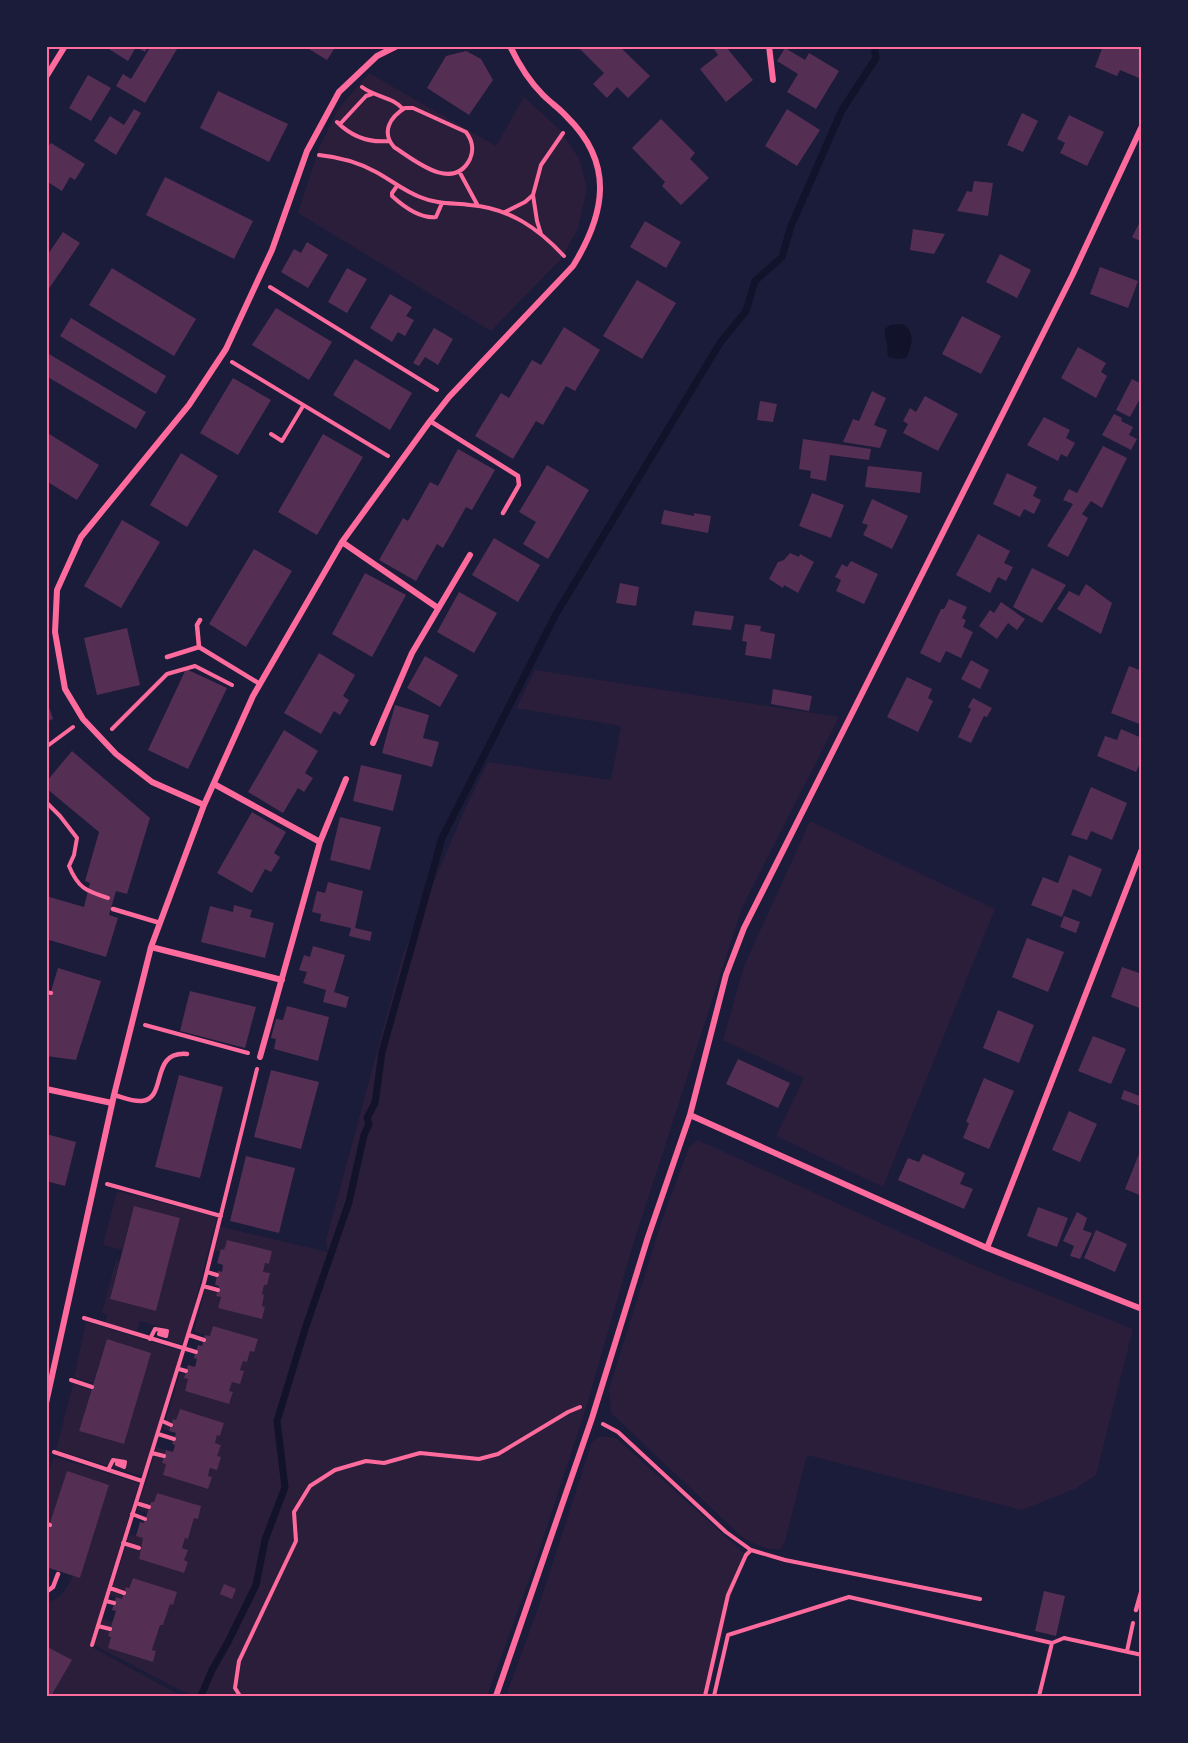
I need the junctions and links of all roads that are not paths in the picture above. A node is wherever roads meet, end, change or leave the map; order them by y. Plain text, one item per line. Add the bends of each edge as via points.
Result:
1 (65, 46) edge
2 (397, 46) edge
3 (510, 46) edge
4 (769, 46) edge
5 (46, 77) edge
6 (773, 80) dead end
7 (1142, 126) edge
8 (430, 421) junction
9 (503, 513) dead end
10 (342, 542) junction
11 (471, 555) dead end
12 (438, 608) junction
13 (200, 620) dead end
14 (199, 647) junction
15 (167, 657) dead end
16 (260, 684) junction
17 (372, 743) dead end
18 (346, 779) dead end
19 (214, 784) junction
20 (204, 805) junction
21 (320, 842) junction
22 (1142, 849) edge
23 (113, 909) dead end
24 (160, 923) junction
25 (151, 947) junction
26 (282, 980) junction
27 (186, 1054) dead end
28 (260, 1057) road end
29 (46, 1089) edge
30 (114, 1095) junction
31 (112, 1103) junction
32 (690, 1114) junction
33 (987, 1248) junction
34 (1142, 1310) edge
35 (46, 1403) edge
36 (57, 1574) dead end
37 (1142, 1588) edge
38 (46, 1592) edge
39 (1136, 1611) road end
40 (496, 1696) edge

1 - 5 street
2 - 20 street via 377,56 339,93 307,154 259,280 222,355 189,405 81,537 57,590 55,632 65,689 82,719 152,782
3 - 8 street via 525,74 586,139 598,167 597,214 588,241 573,266
4 - 6 street
7 - 32 street via 1072,276 744,928 726,975
8 - 9 lane via 518,476 519,485
8 - 10 street
10 - 12 street
10 - 16 street
11 - 12 street
12 - 17 street via 412,653
13 - 14 lane
14 - 15 lane
14 - 16 lane
16 - 19 street
18 - 21 street
19 - 20 street
19 - 21 street
20 - 24 street
21 - 26 street
22 - 33 street
23 - 24 lane
24 - 25 street
25 - 26 street
25 - 30 street
26 - 28 street
27 - 30 lane via 175,1054 165,1061 154,1092 147,1100
29 - 31 street
30 - 31 street
31 - 35 street
32 - 33 street
32 - 40 street via 596,1406
33 - 34 street
36 - 38 lane via 53,1587
37 - 39 lane

